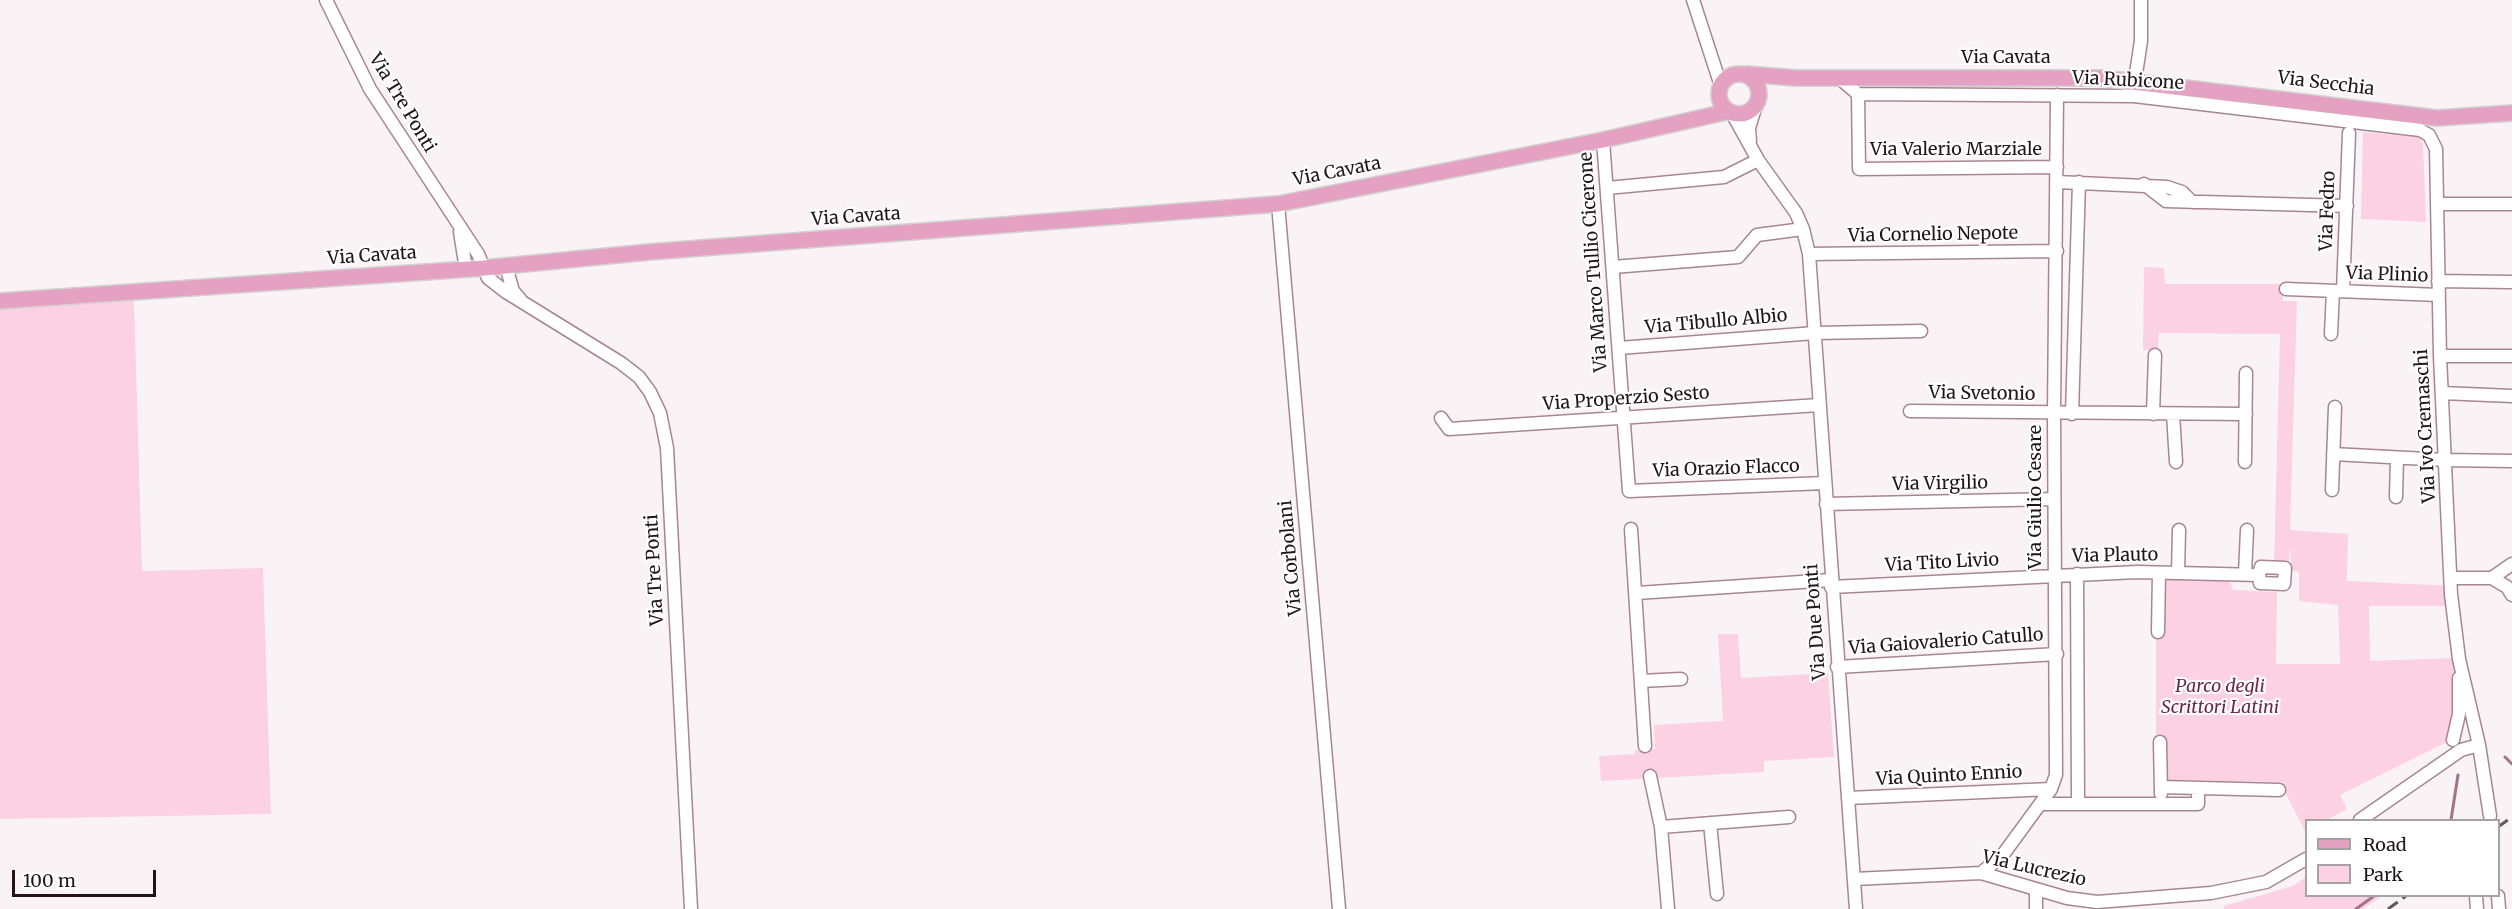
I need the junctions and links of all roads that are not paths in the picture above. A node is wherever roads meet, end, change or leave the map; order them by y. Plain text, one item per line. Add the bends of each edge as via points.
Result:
1 (326, 0) edge
2 (1693, 0) edge
3 (2141, 0) edge
4 (1747, 74) junction
5 (1838, 77) junction
6 (1796, 78) junction
7 (2134, 80) junction
8 (1723, 87) junction
9 (1858, 94) junction
10 (2057, 95) junction
11 (1758, 100) junction
12 (1729, 113) junction
13 (2512, 113) edge
14 (1707, 116) junction
15 (2420, 130) joint
16 (2349, 133) dead end
17 (1603, 140) junction
18 (1755, 154) junction
19 (2057, 167) junction
20 (2057, 182) junction
21 (2079, 182) junction
22 (1607, 188) junction
23 (1278, 204) junction
24 (2437, 204) junction
25 (2512, 204) edge
26 (2347, 206) junction
27 (456, 220) junction
28 (1803, 229) junction
29 (2057, 251) junction
30 (1809, 254) junction
31 (506, 266) junction
32 (1613, 267) junction
33 (484, 268) junction
34 (466, 269) junction
35 (2438, 281) junction
36 (2512, 282) edge
37 (2286, 289) dead end
38 (2338, 291) junction
39 (2439, 295) junction
40 (520, 300) junction
41 (0, 301) edge
42 (1921, 331) dead end
43 (1815, 333) junction
44 (2331, 334) dead end
45 (1620, 348) junction
46 (2155, 356) dead end
47 (2440, 356) junction
48 (2512, 356) edge
49 (2246, 373) dead end
50 (2442, 393) junction
51 (2512, 396) edge
52 (1819, 405) junction
53 (2335, 406) dead end
54 (1910, 411) dead end
55 (2054, 414) junction
56 (2072, 414) junction
57 (2153, 414) junction
58 (2173, 414) junction
59 (2246, 414) junction
60 (1623, 417) junction
61 (1441, 418) dead end
62 (2333, 454) junction
63 (2397, 458) junction
64 (2445, 460) junction
65 (2512, 461) edge
66 (2176, 462) dead end
67 (2245, 462) dead end
68 (1825, 483) junction
69 (1629, 490) joint
70 (2332, 490) dead end
71 (2396, 497) dead end
72 (2054, 499) junction
73 (1826, 504) junction
74 (1631, 529) dead end
75 (2179, 530) dead end
76 (2247, 530) dead end
77 (2512, 564) edge
78 (2159, 573) junction
79 (2178, 573) junction
80 (2077, 574) junction
81 (2245, 574) junction
82 (2054, 575) junction
83 (2259, 575) dead end
84 (2452, 578) junction
85 (2492, 578) junction
86 (1831, 584) junction
87 (1636, 593) junction
88 (2512, 595) edge
89 (2158, 632) dead end
90 (2056, 654) junction
91 (2459, 659) junction
92 (1837, 667) junction
93 (1681, 679) dead end
94 (1641, 681) junction
95 (2475, 725) junction
96 (2453, 740) junction
97 (2160, 742) dead end
98 (2479, 745) junction
99 (1645, 746) dead end
100 (2432, 768) junction
101 (1650, 776) dead end
102 (2161, 787) junction
103 (2198, 788) junction
104 (2051, 789) junction
105 (2279, 790) dead end
106 (1848, 798) junction
107 (2040, 804) junction
108 (2078, 804) junction
109 (2161, 804) junction
110 (2490, 816) dead end
111 (1789, 817) dead end
112 (2361, 819) edge
113 (1710, 823) junction
114 (1661, 827) junction
115 (2305, 860) edge
116 (1981, 873) junction
117 (1854, 879) junction
118 (2036, 890) junction
119 (1717, 894) dead end
120 (2129, 904) edge
121 (691, 909) edge
122 (1339, 909) edge
123 (1668, 909) edge
124 (1856, 909) edge
125 (2036, 909) edge

1 - 27 street, Via Tre Ponti via 370,89
2 - 8 street
3 - 7 street via 2141,41
4 - 6 main road, Via Cavata
4 - 8 main road
4 - 11 main road via 1759,85
5 - 6 main road, Via Cavata
5 - 7 main road, Via Cavata
5 - 9 street
6 - 11 main road, Via Cavata via 1779,83
7 - 13 main road, Via Secchia via 2437,118
8 - 12 main road
8 - 14 main road
9 - 10 street, Via Rubicone
9 - 19 street, Via Valerio Marziale via 1859,169
10 - 15 street, Via Rubicone via 2134,96
10 - 19 street, Via Giulio Cesare
11 - 12 main road via 1748,110
11 - 18 street via 1749,128
12 - 14 main road, Via Cavata
12 - 18 street, Via Due Ponti
14 - 17 main road, Via Cavata
15 - 24 street, Via Ivo Cremaschi via 2434,142
16 - 26 street, Via Fedro
17 - 22 street, Via Marco Tullio Cicerone
17 - 23 main road, Via Cavata
18 - 22 street via 1724,177
18 - 28 street, Via Due Ponti
19 - 20 street, Via Giulio Cesare
20 - 21 street
20 - 29 street, Via Giulio Cesare
21 - 26 street via 2167,187 2182,192 2192,202
21 - 56 street
22 - 32 street, Via Marco Tullio Cicerone
23 - 31 main road, Via Cavata
23 - 122 street, Via Corbolani
24 - 25 street
24 - 35 street, Via Ivo Cremaschi
26 - 38 street, Via Fedro
27 - 33 street, Via Tre Ponti
27 - 34 street, Via Tre Ponti
28 - 30 street, Via Due Ponti
28 - 32 street via 1757,235 1738,257
29 - 30 street, Via Cornelio Nepote
29 - 55 street, Via Giulio Cesare
30 - 43 street, Via Due Ponti
31 - 33 main road, Via Cavata
31 - 40 street via 513,291
32 - 45 street, Via Marco Tullio Cicerone
33 - 34 main road, Via Cavata
33 - 40 street, Via Tre Ponti via 488,278
34 - 41 main road, Via Cavata
35 - 36 street
35 - 39 street, Via Ivo Cremaschi
37 - 38 street, Via Plinio
38 - 39 street, Via Plinio
38 - 44 street, Via Plinio
39 - 47 street, Via Ivo Cremaschi
40 - 121 street, Via Tre Ponti via 639,377 663,422
42 - 43 street
43 - 45 street, Via Tibullo Albio
43 - 52 street, Via Due Ponti
45 - 60 street, Via Marco Tullio Cicerone
46 - 57 street
47 - 48 street
47 - 50 street, Via Ivo Cremaschi
49 - 59 street
50 - 51 street
50 - 64 street, Via Ivo Cremaschi
52 - 60 street, Via Properzio Sesto
52 - 68 street, Via Due Ponti
53 - 62 street
54 - 55 street, Via Svetonio
55 - 56 street, Via Svetonio
55 - 72 street, Via Giulio Cesare
56 - 57 street, Via Svetonio
57 - 58 street, Via Svetonio
58 - 59 street, Via Svetonio
58 - 66 street
59 - 67 street
60 - 61 street, Via Properzio Sesto via 1449,429
60 - 69 street, Via Marco Tullio Cicerone
62 - 63 street
62 - 70 street
63 - 64 street
63 - 71 street
64 - 65 street
64 - 84 street, Via Ivo Cremaschi
68 - 69 street, Via Orazio Flacco
68 - 73 street, Via Due Ponti
72 - 73 street, Via Virgilio
72 - 82 street, Via Giulio Cesare
73 - 86 street, Via Due Ponti
74 - 87 street
75 - 79 street, Via Plauto
76 - 81 street
77 - 85 street
78 - 79 street, Via Plauto
78 - 80 street, Via Plauto
78 - 89 street
79 - 81 street, Via Plauto
80 - 82 street, Via Plauto
80 - 108 street
81 - 83 street, Via Plauto
82 - 86 street, Via Tito Livio
82 - 90 street, Via Giulio Cesare
84 - 85 street
84 - 91 street, Via Ivo Cremaschi
85 - 88 street
86 - 87 street, Via Tito Livio
86 - 92 street, Via Due Ponti
87 - 94 street
90 - 92 street, Via Gaiovalerio Catullo
90 - 104 street, Via Giulio Cesare via 2056,775
91 - 95 street, Via Ivo Cremaschi
91 - 96 street via 2459,714
92 - 106 street, Via Due Ponti
93 - 94 street
94 - 99 street
95 - 96 street via 2460,726
95 - 98 street, Via Ivo Cremaschi
96 - 100 street
97 - 102 street
98 - 100 street via 2461,750
98 - 110 street, Via Ivo Cremaschi
100 - 112 street
101 - 114 street
102 - 103 street
102 - 109 street
103 - 105 street
103 - 109 street via 2198,804
104 - 106 street, Via Quinto Ennio
104 - 107 street, Via Giulio Cesare
106 - 117 street, Via Due Ponti
107 - 108 street
107 - 116 street, Via Giulio Cesare via 2002,856
108 - 109 street
111 - 113 street
113 - 114 street
113 - 119 street
114 - 123 street
115 - 120 street, Via Lucrezio via 2266,882
116 - 117 street, Via Lucrezio
116 - 118 street, Via Lucrezio
117 - 124 street, Via Due Ponti
118 - 120 street, Via Lucrezio via 2067,898
118 - 125 street

